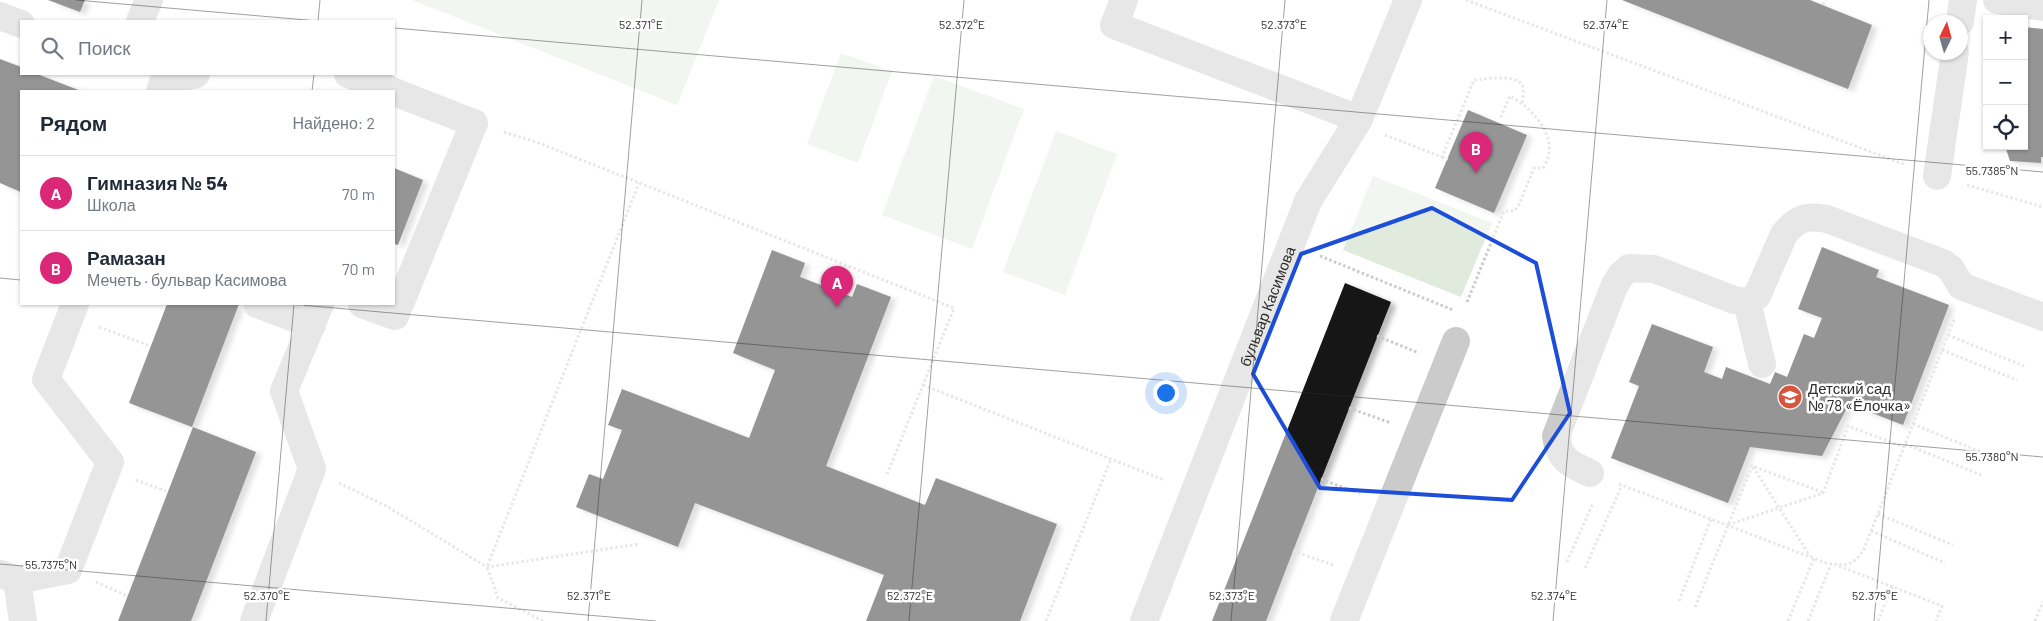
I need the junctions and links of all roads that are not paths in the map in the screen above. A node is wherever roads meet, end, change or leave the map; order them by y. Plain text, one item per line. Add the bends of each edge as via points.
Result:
1 (149, 0) edge
2 (1124, 0) edge
3 (1408, 0) edge
4 (1963, 0) edge
5 (1997, 0) edge
6 (2043, 7) edge
7 (1961, 15) edge
8 (0, 16) edge
9 (140, 20) edge
10 (20, 24) edge
11 (1954, 60) edge
12 (191, 75) edge
13 (351, 75) edge
14 (155, 82) edge
15 (390, 90) edge
16 (395, 92) edge
17 (1359, 119) junction
18 (1937, 176) road end
19 (1747, 302) junction
20 (263, 305) edge
21 (365, 305) edge
22 (73, 310) edge
23 (316, 314) edge
24 (2043, 317) edge
25 (1451, 352) road end
26 (1762, 364) dead end
27 (1597, 476) road end
28 (8, 577) edge
29 (23, 621) edge
30 (254, 621) edge
31 (1144, 621) edge
32 (1344, 621) edge

1 - 9 street
2 - 17 street via 1114,25
3 - 17 street, бульвар Касимова
4 - 7 street
5 - 6 street
8 - 10 street
11 - 18 street
12 - 14 street
13 - 15 street
16 - 21 street via 474,123 395,316
17 - 31 street, бульвар Касимова via 1308,201
19 - 24 street via 1757,296 1790,226 1812,216 1943,263 1951,269 1961,286
19 - 26 street
19 - 27 street via 1654,269 1630,268 1622,275 1614,287 1556,436 1557,448 1564,459
20 - 23 street
22 - 28 street via 46,379 110,462 68,570
23 - 30 street via 284,391 312,469
25 - 32 street
28 - 29 street

